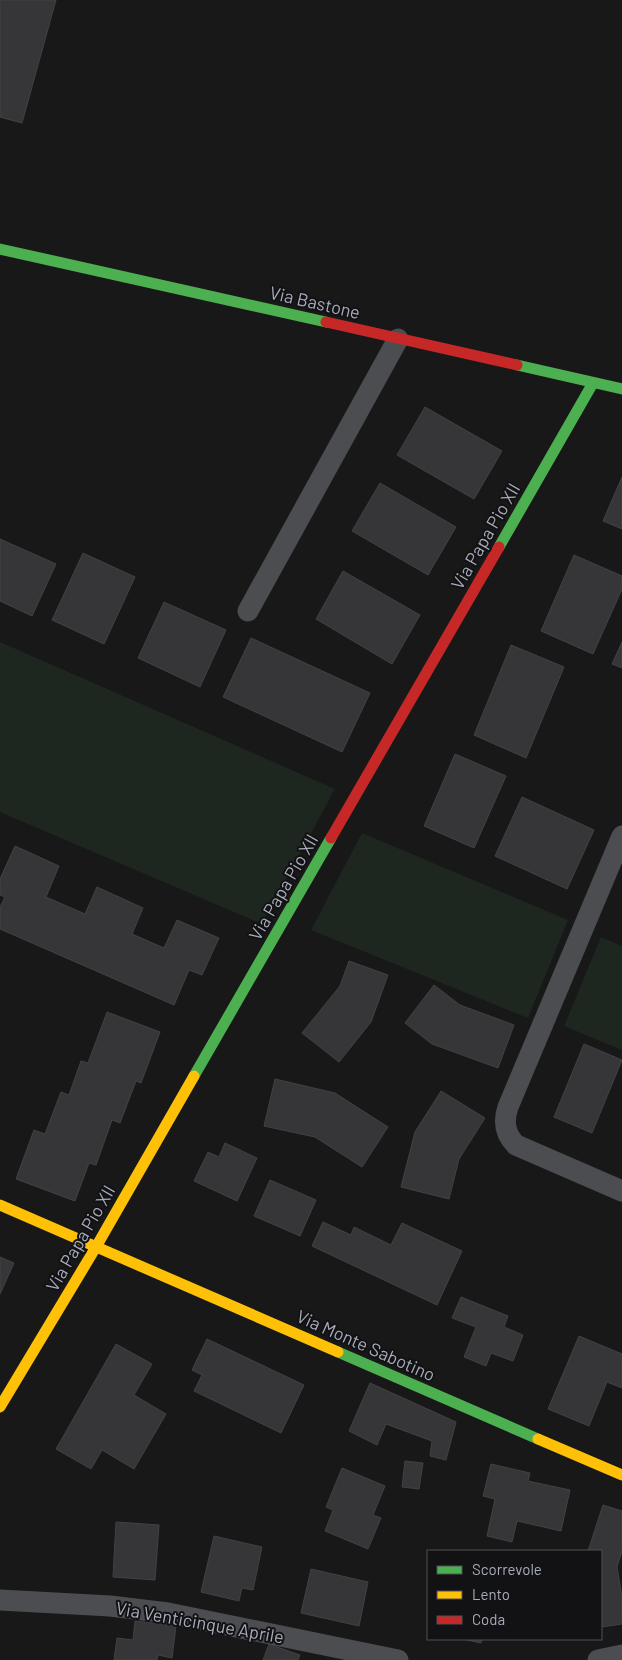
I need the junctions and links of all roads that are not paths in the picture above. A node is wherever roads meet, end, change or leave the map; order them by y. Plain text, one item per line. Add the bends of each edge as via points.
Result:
1 (0, 249) edge
2 (398, 339) junction
3 (593, 383) junction
4 (622, 389) edge
5 (248, 611) dead end
6 (622, 836) edge
7 (622, 1191) edge
8 (0, 1205) edge
9 (96, 1247) junction
10 (0, 1407) edge
11 (622, 1475) edge
12 (0, 1600) edge
13 (622, 1655) edge
14 (398, 1660) edge
15 (598, 1660) edge

1 - 2 street, Via Bastone
2 - 3 street, Via Bastone
2 - 5 street
3 - 4 street, Via Bastone
3 - 9 street, Via Papa Pio XII
6 - 7 street via 508,1107 505,1125 509,1137 522,1148
8 - 9 street, Via Monte Sabotino
9 - 10 street, Via Papa Pio XII
9 - 11 street, Via Monte Sabotino
12 - 14 street, Via Venticinque Aprile via 163,1612
13 - 15 street

